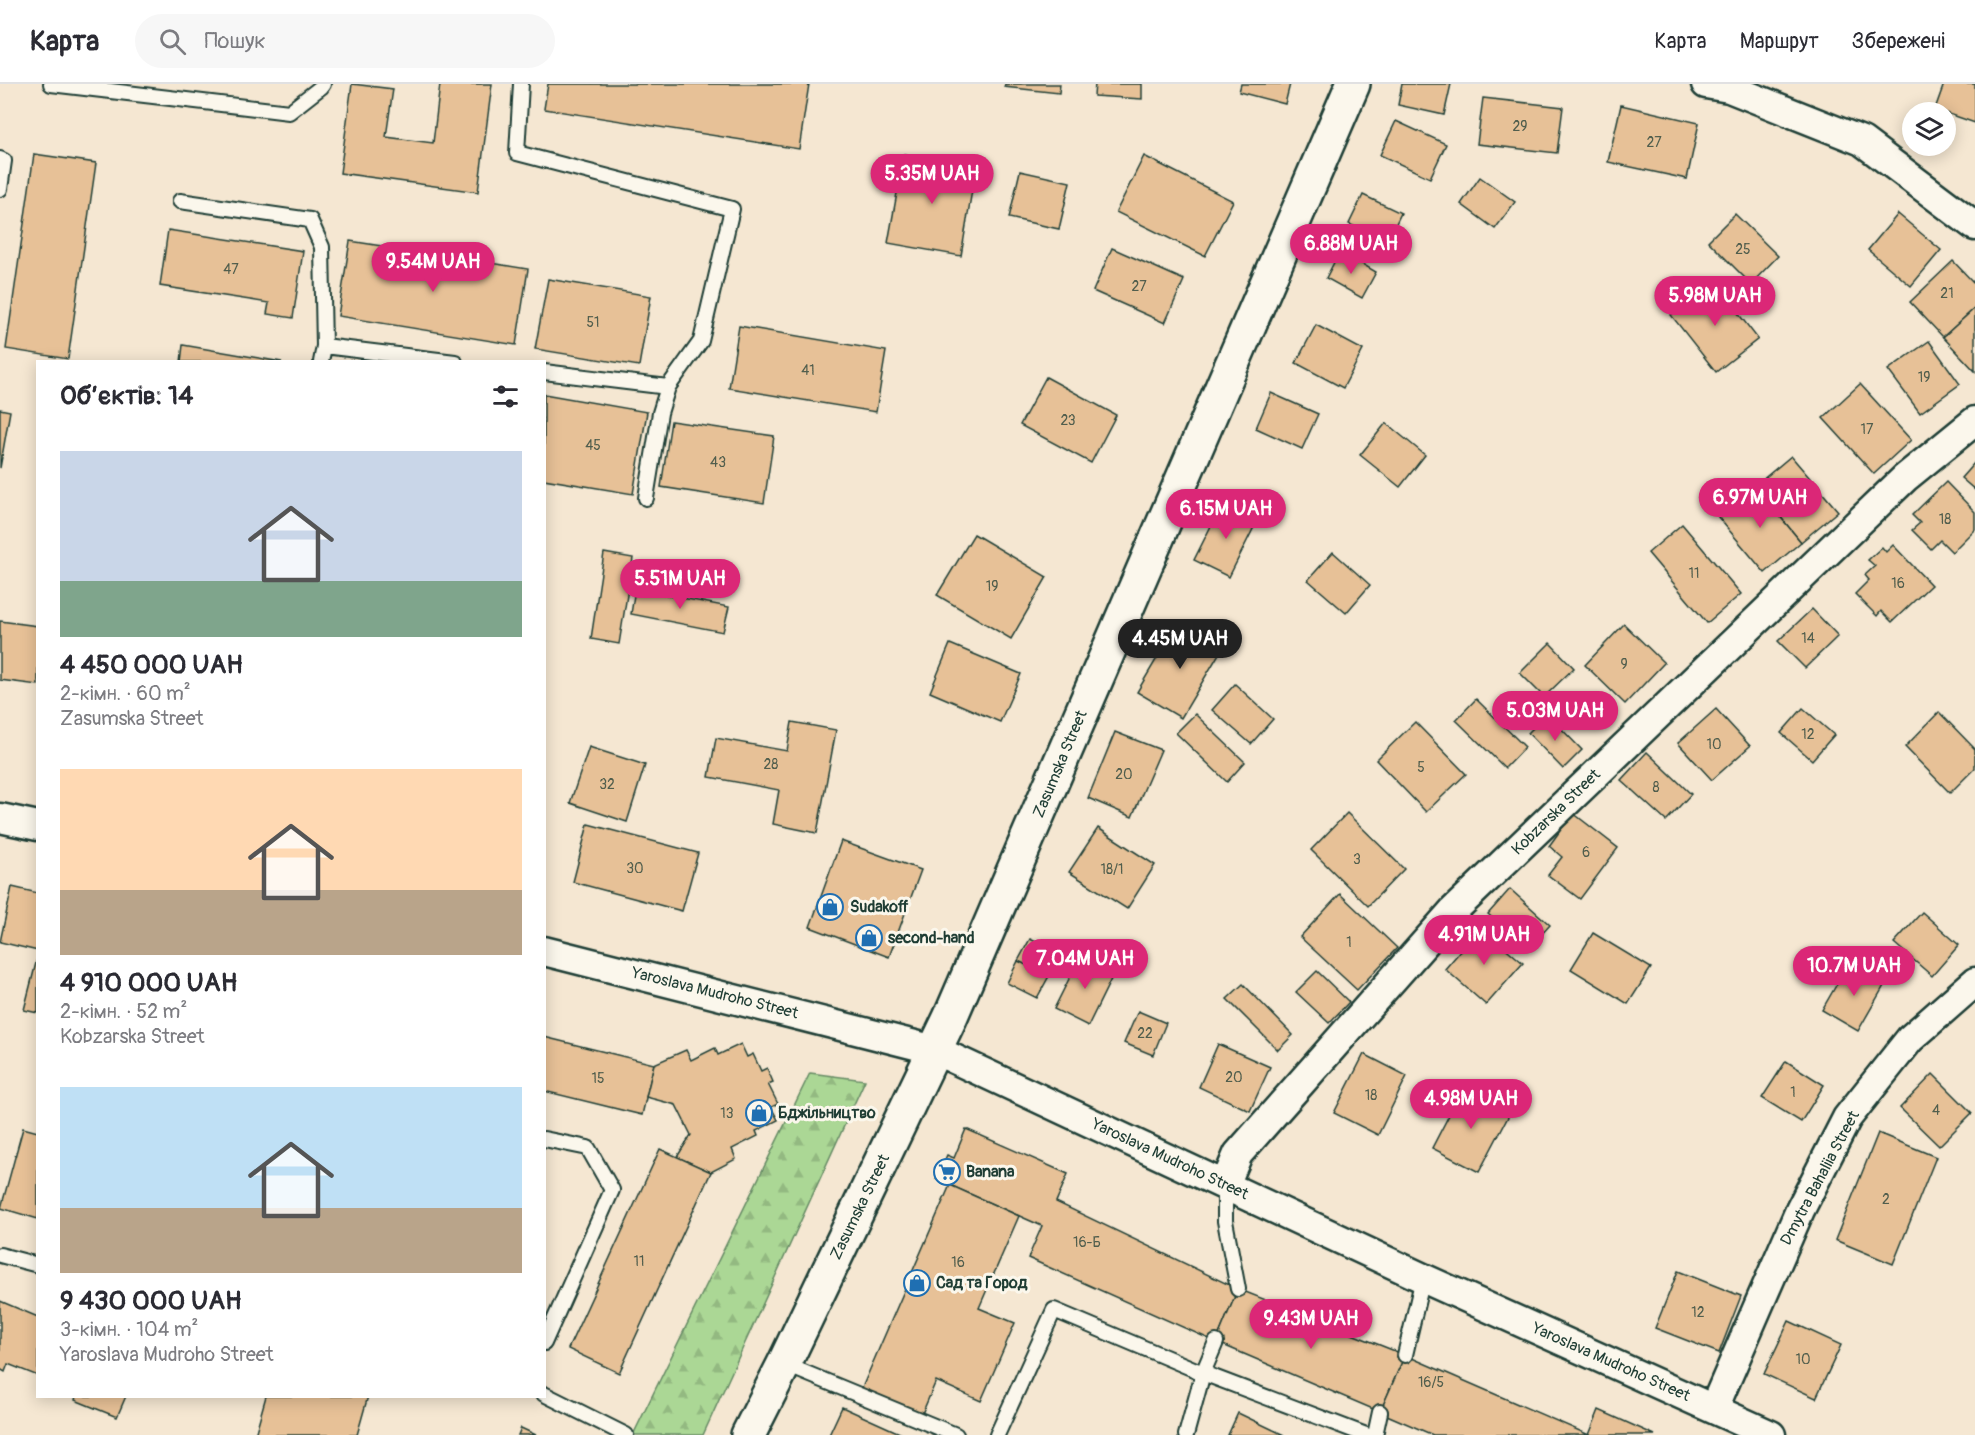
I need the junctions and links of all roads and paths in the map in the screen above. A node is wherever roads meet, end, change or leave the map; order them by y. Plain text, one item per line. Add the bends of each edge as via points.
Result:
1 (51, 84) edge
2 (323, 84) edge
3 (522, 84) edge
4 (1353, 84) edge
5 (1706, 84) edge
6 (0, 159) edge
7 (0, 189) edge
8 (180, 201) dead end
9 (1975, 226) edge
10 (324, 345) junction
11 (321, 360) edge
12 (440, 360) edge
13 (546, 372) edge
14 (668, 387) junction
15 (1975, 421) edge
16 (646, 498) dead end
17 (0, 818) edge
18 (36, 826) edge
19 (546, 952) edge
20 (1975, 982) edge
21 (935, 1050) junction
22 (546, 1139) edge
23 (1225, 1185) junction
24 (0, 1256) edge
25 (36, 1265) edge
26 (1423, 1278) junction
27 (1238, 1289) dead end
28 (546, 1338) edge
29 (1216, 1342) dead end
30 (1405, 1354) dead end
31 (784, 1364) junction
32 (1203, 1373) junction
33 (546, 1395) edge
34 (1714, 1408) junction
35 (1380, 1412) dead end
36 (626, 1435) edge
37 (748, 1435) edge
38 (956, 1435) edge
39 (997, 1435) edge
40 (1186, 1435) edge
41 (1366, 1435) edge
42 (1375, 1435) edge
43 (1771, 1435) edge

1 - 2 lane via 290,112
3 - 14 lane via 517,153 732,209 701,341
4 - 21 street, Zasumska Street
5 - 9 street via 1729,88 1862,141
6 - 7 lane via 4,160
8 - 10 lane via 310,220 322,247
10 - 11 lane
10 - 12 lane
13 - 14 lane
14 - 16 lane
15 - 23 street, Kobzarska Street via 1905,478 1453,911 1238,1154
17 - 18 street
19 - 21 street, Yaroslava Mudroho Street
20 - 34 street, Dmytra Bahaliia Street via 1910,1040 1848,1118 1800,1210
21 - 23 street, Yaroslava Mudroho Street
21 - 31 street, Zasumska Street
22 - 28 lane via 588,1148 612,1190
23 - 26 street, Yaroslava Mudroho Street
23 - 27 lane via 1225,1221
24 - 25 lane
26 - 30 lane
26 - 34 street, Yaroslava Mudroho Street
29 - 32 lane
31 - 37 street, Zasumska Street
31 - 38 lane
32 - 39 lane via 1053,1310
32 - 40 lane
32 - 41 lane
33 - 36 lane
34 - 43 street, Yaroslava Mudroho Street
35 - 42 lane

